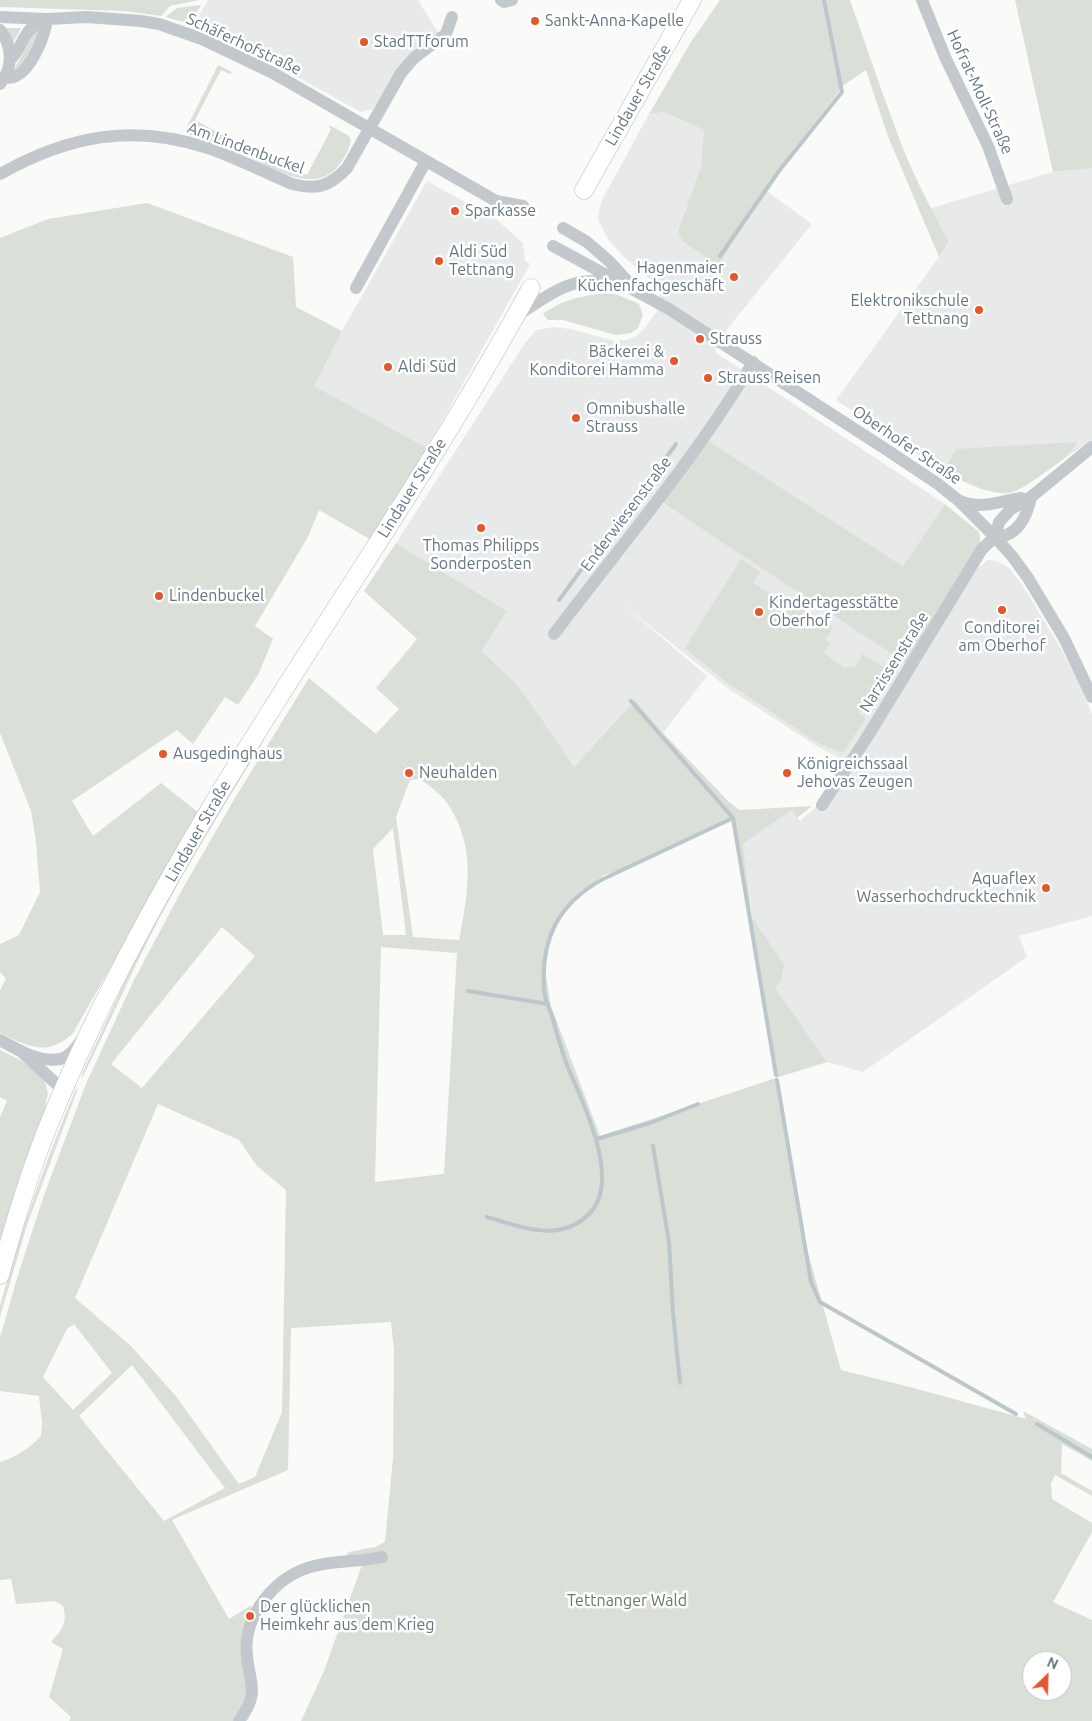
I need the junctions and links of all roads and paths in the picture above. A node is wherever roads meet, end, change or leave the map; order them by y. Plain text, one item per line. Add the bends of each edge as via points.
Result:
1 (692, 0) edge
2 (922, 0) edge
3 (0, 16) edge
4 (452, 17) dead end
5 (47, 19) junction
6 (0, 30) edge
7 (10, 60) junction
8 (2, 81) edge
9 (370, 129) junction
10 (426, 161) junction
11 (0, 174) edge
12 (584, 190) dead end
13 (1008, 198) dead end
14 (523, 206) dead end
15 (563, 228) dead end
16 (553, 246) dead end
17 (356, 288) dead end
18 (531, 288) dead end
19 (634, 288) junction
20 (514, 319) junction
21 (753, 362) junction
22 (1092, 447) edge
23 (1031, 497) junction
24 (958, 500) junction
25 (995, 537) junction
26 (554, 634) dead end
27 (1092, 698) edge
28 (822, 805) dead end
29 (91, 1029) junction
30 (0, 1040) edge
31 (23, 1052) junction
32 (63, 1090) junction
33 (0, 1275) edge
34 (382, 1557) dead end
35 (239, 1721) edge

1 - 12 main road, Lindauer Straße
2 - 13 street, Hofrat-Moll-Straße
3 - 5 street, Schäferhofstraße
4 - 9 street, Am Lindenbuckel via 446,34 414,58 401,74
5 - 7 street via 32,26
5 - 8 street via 46,31 29,65 16,76
5 - 9 street, Schäferhofstraße via 87,17 159,24 245,59
6 - 7 street via 9,46
7 - 8 street
9 - 10 street, Schäferhofstraße
9 - 11 street, Am Lindenbuckel via 347,168 331,182 316,188 292,184 207,148 149,135 108,136 69,143 45,151
10 - 14 street, Schäferhofstraße via 496,201
10 - 17 street
15 - 19 street, Oberhofer Straße via 587,242
16 - 19 street, Oberhofer Straße
18 - 20 main road, Lindauer Straße
19 - 20 street, Oberhofer Straße via 602,280 574,283 544,297
19 - 21 street, Oberhofer Straße
20 - 29 main road, Lindauer Straße via 379,543 205,816
21 - 24 street, Oberhofer Straße
21 - 26 street, Enderwiesenstraße via 711,428
22 - 23 street, Narzissenstraße
23 - 24 street via 982,505
23 - 25 street, Narzissenstraße via 1011,509 999,522
24 - 25 street, Oberhofer Straße
25 - 27 street, Oberhofer Straße via 1023,571 1046,607
25 - 28 street, Narzissenstraße via 982,549
29 - 31 street via 74,1049 60,1059 41,1058
29 - 32 main road, Lindauer Straße
30 - 31 street
31 - 32 street
32 - 33 main road, Lindauer Straße via 34,1166
34 - 35 street via 337,1561 304,1569 285,1579 265,1599 247,1636 253,1692

